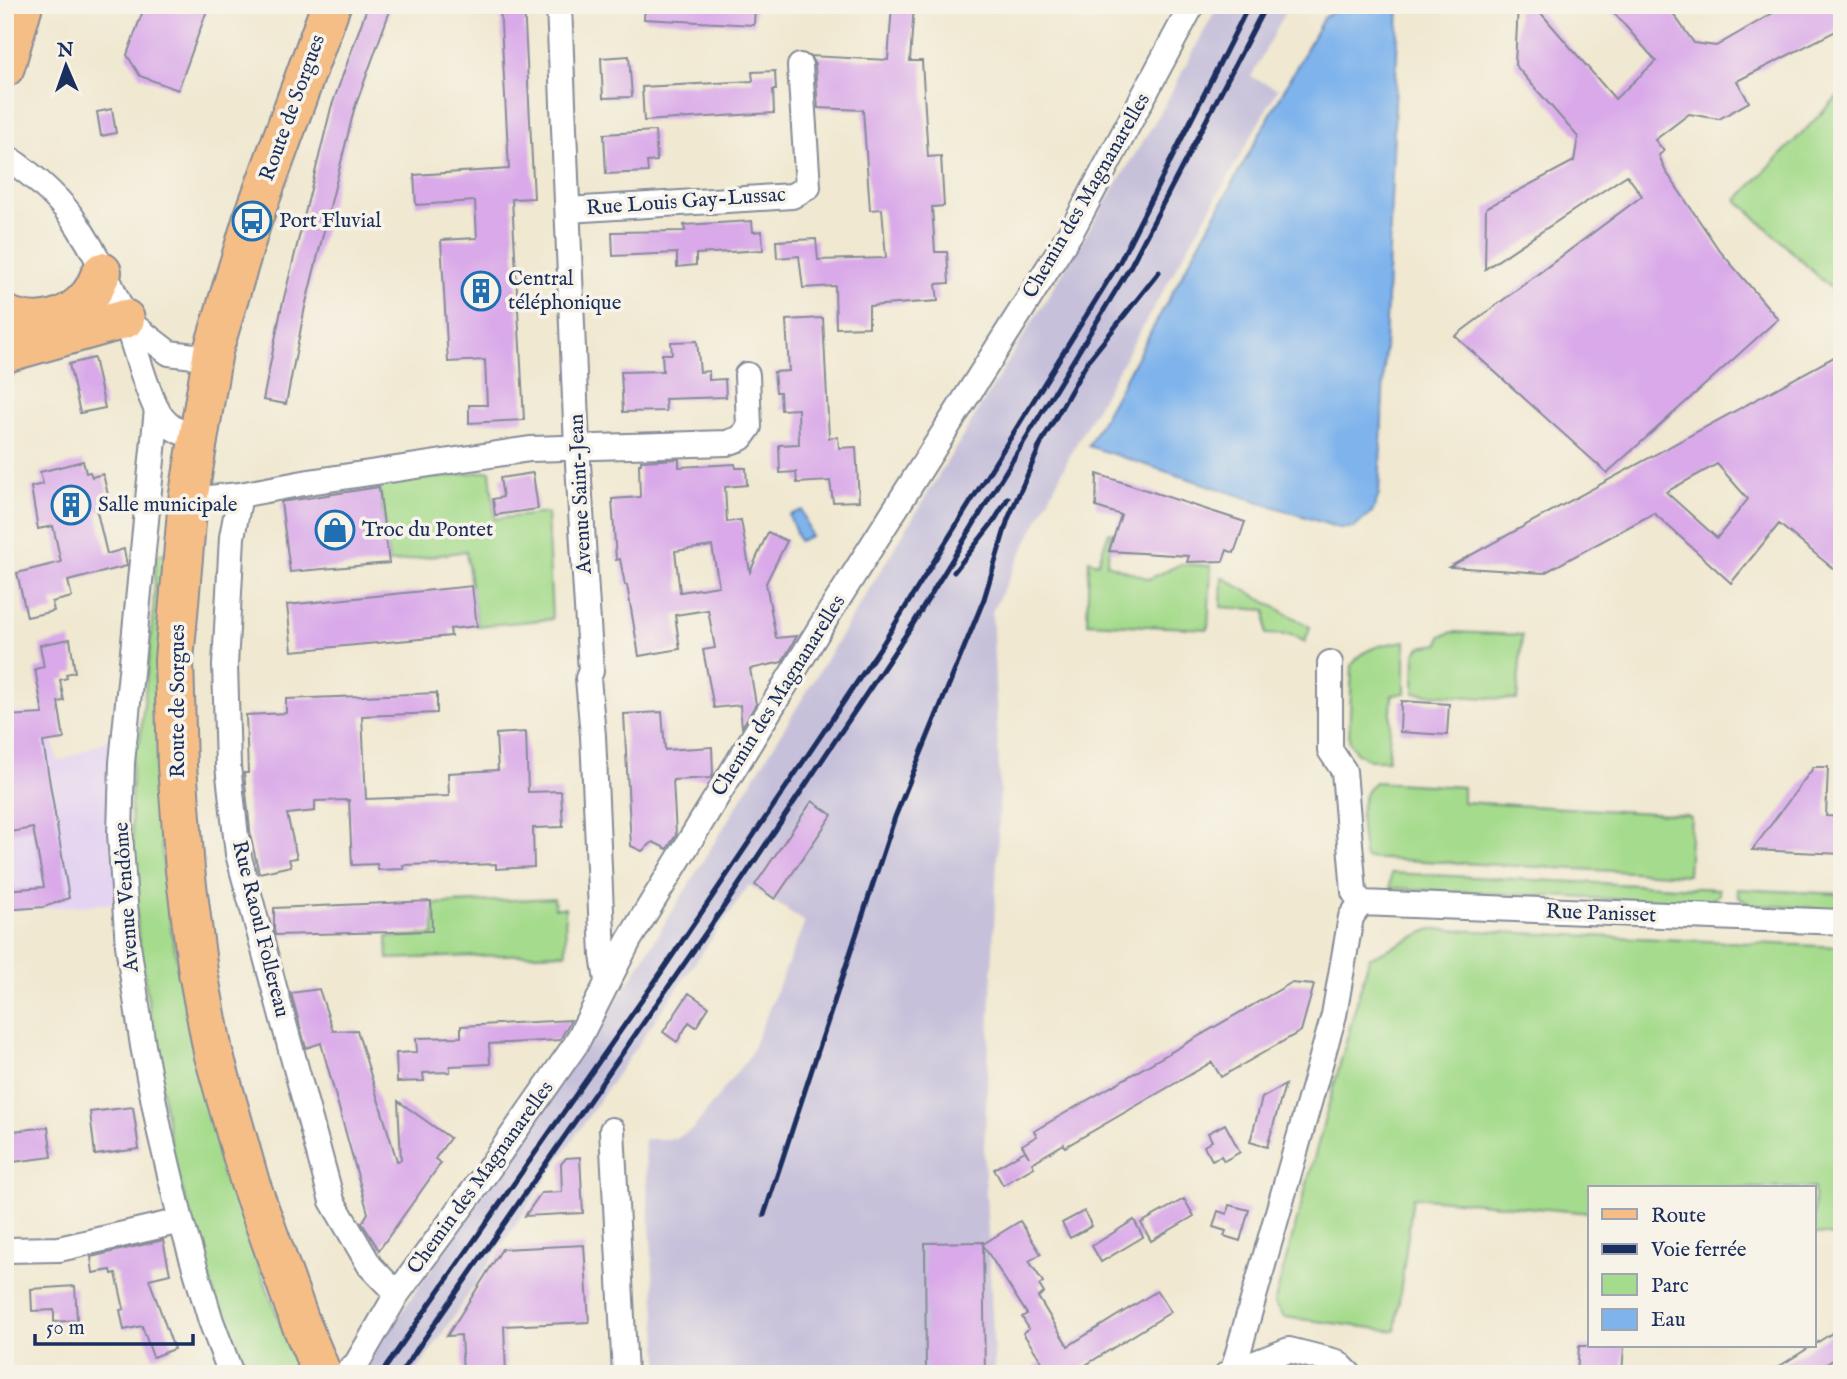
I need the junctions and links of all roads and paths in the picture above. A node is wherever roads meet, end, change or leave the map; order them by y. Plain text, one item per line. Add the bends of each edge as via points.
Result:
1 (23, 5) edge
2 (331, 5) edge
3 (558, 5) edge
4 (1192, 5) edge
5 (800, 66) dead end
6 (5, 67) edge
7 (5, 156) edge
8 (568, 210) junction
9 (102, 272) junction
10 (5, 315) edge
11 (125, 319) junction
12 (214, 351) junction
13 (5, 353) edge
14 (169, 353) junction
15 (747, 375) dead end
16 (153, 399) junction
17 (198, 436) junction
18 (577, 448) junction
19 (240, 495) junction
20 (188, 500) junction
21 (1330, 663) dead end
22 (1360, 903) junction
23 (1842, 922) edge
24 (607, 981) junction
25 (612, 1130) dead end
26 (181, 1221) junction
27 (5, 1250) edge
28 (397, 1294) junction
29 (1230, 1373) edge
30 (231, 1374) edge
31 (322, 1374) edge
32 (346, 1374) edge
33 (625, 1374) edge
34 (1349, 1374) edge

1 - 6 main road
2 - 12 main road, Route de Sorgues via 252,221
3 - 8 street, Avenue Saint-Jean
4 - 24 street, Chemin des Magnanarelles via 1071,232 821,626
5 - 8 street, Rue Louis Gay-Lussac via 808,187 792,196
7 - 9 street via 55,197 78,225
8 - 18 street, Avenue Saint-Jean
9 - 10 main road via 89,296 52,321 35,324
9 - 11 street
11 - 13 main road
11 - 14 street
11 - 16 street
12 - 14 street via 194,356
12 - 17 main road, Route de Sorgues
14 - 16 street
15 - 18 street via 749,427 741,438 727,443
16 - 17 street via 170,426 184,435
16 - 26 street, Avenue Vendôme via 120,834 128,945 160,1133
17 - 20 main road, Route de Sorgues
18 - 19 street via 530,449
18 - 24 street, Avenue Saint-Jean
19 - 20 street
19 - 28 street, Rue Raoul Follereau via 232,537 225,665 228,766 238,854 332,1201 370,1266
20 - 31 main road, Route de Sorgues via 174,660 178,779 195,946 212,1052 250,1183
21 - 22 street via 1330,750 1344,771 1354,892
22 - 23 street, Rue Panisset
22 - 29 street via 1351,917 1334,1015
24 - 28 street, Chemin des Magnanarelles via 576,1044
25 - 33 street
26 - 27 street via 59,1249
26 - 30 street, Avenue Vendôme
28 - 32 street, Chemin des Magnanarelles
29 - 34 street via 1289,1350 1337,1362

